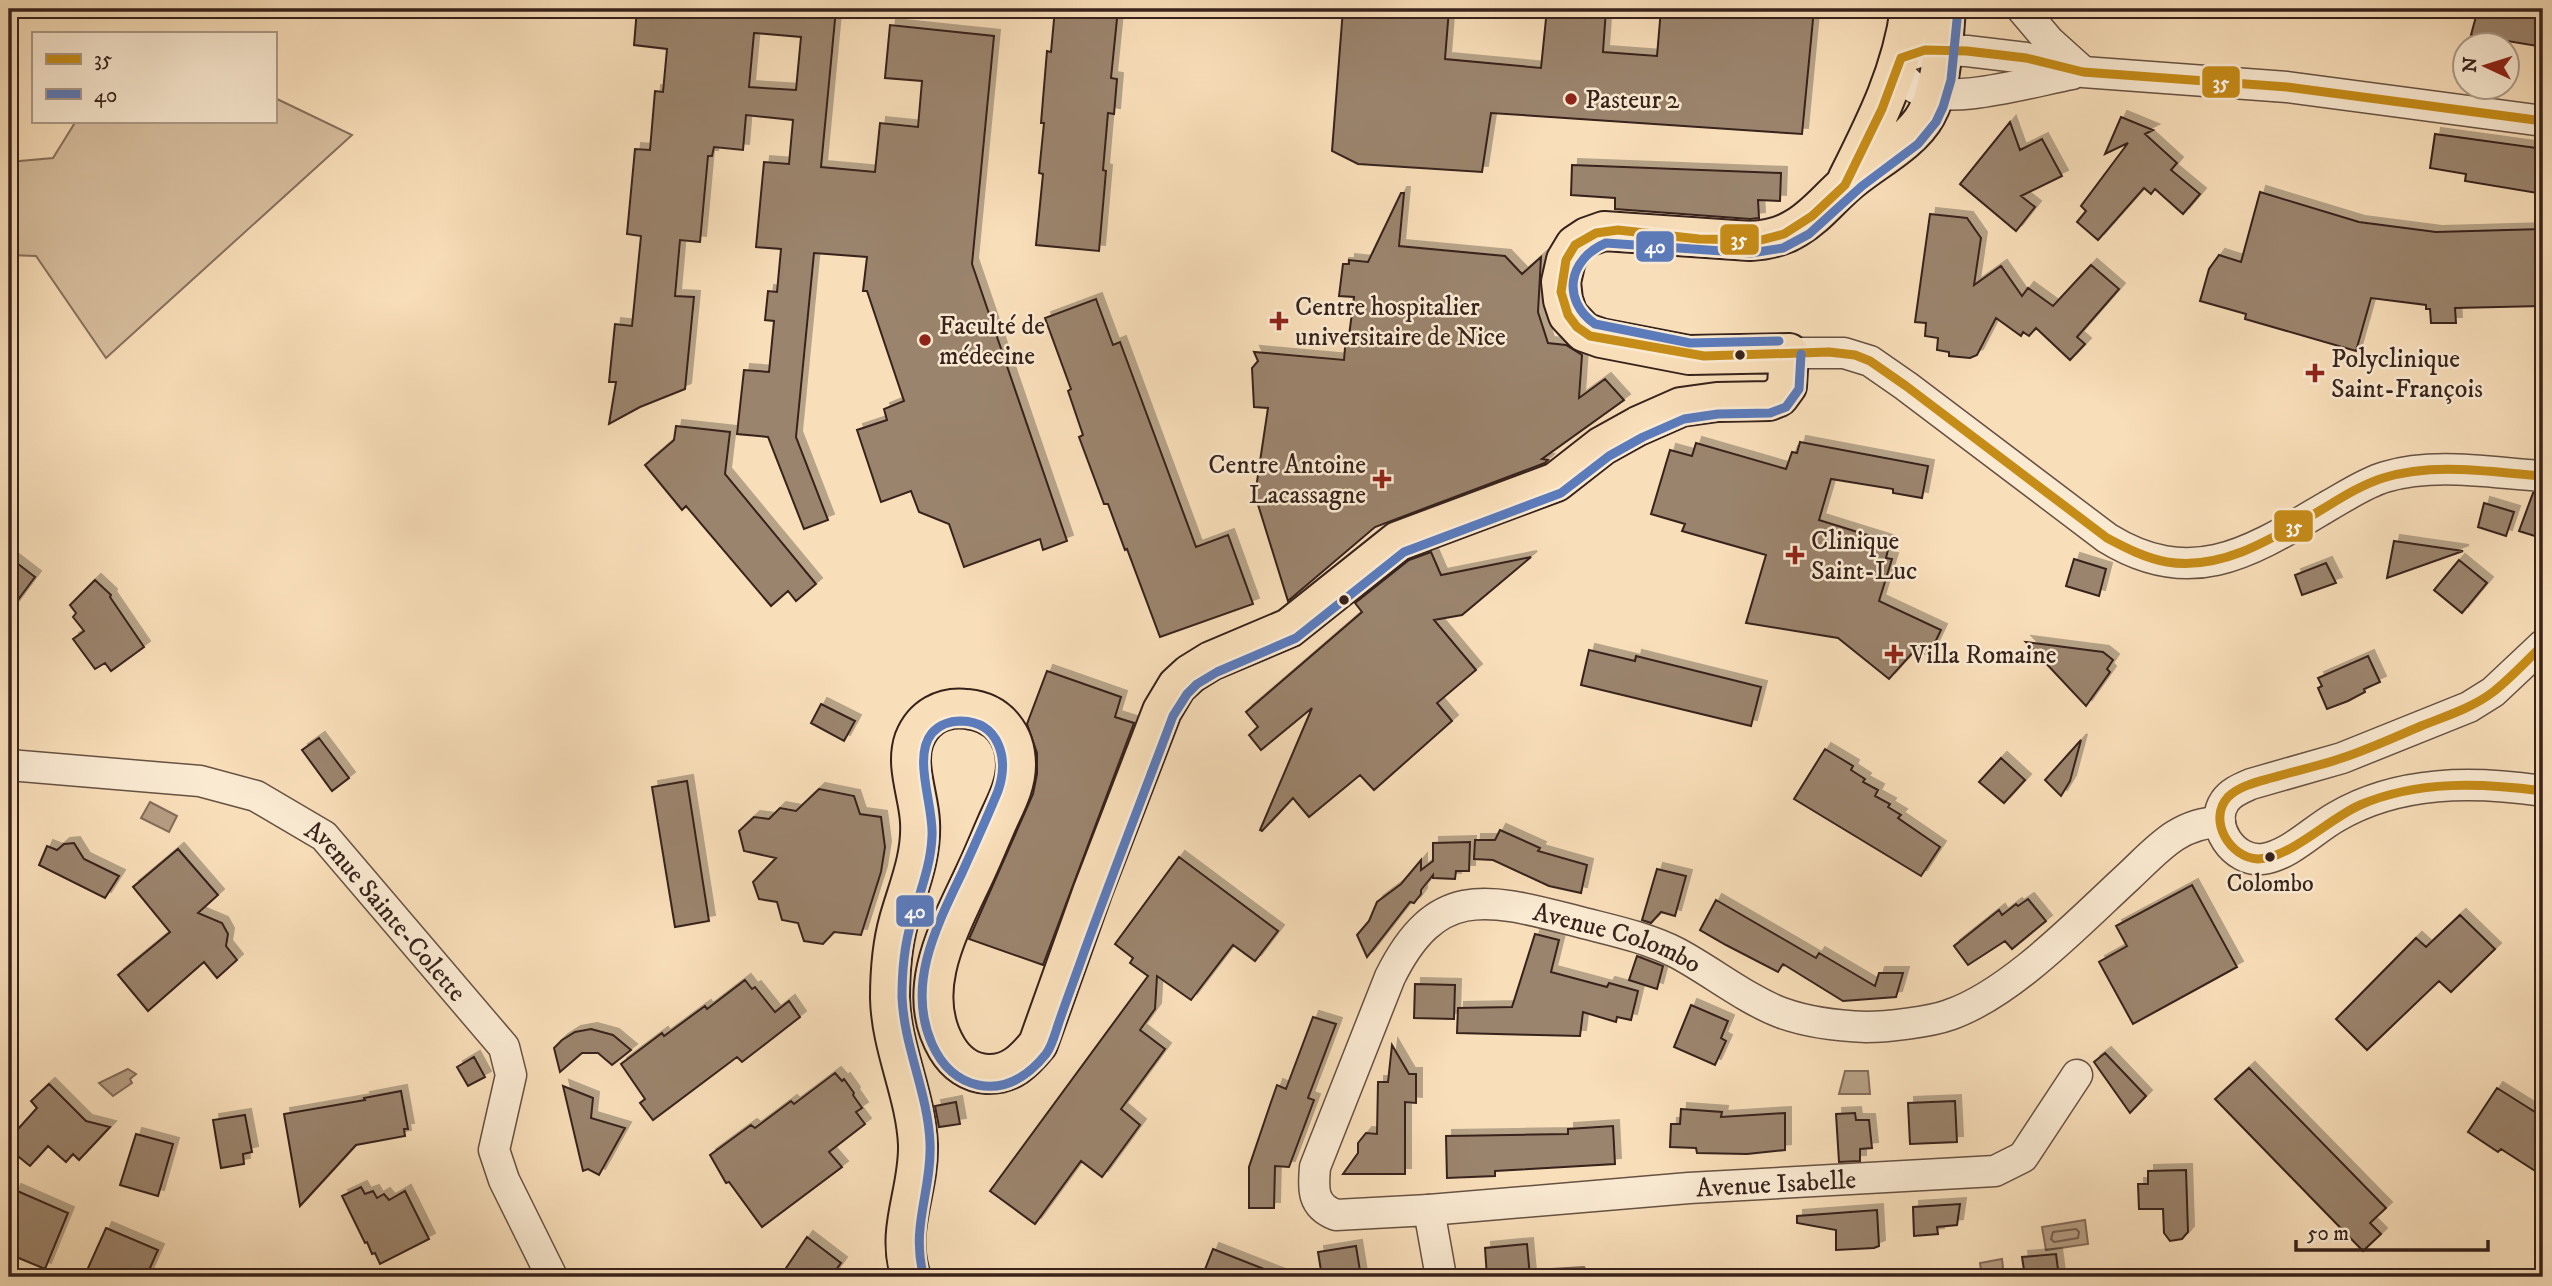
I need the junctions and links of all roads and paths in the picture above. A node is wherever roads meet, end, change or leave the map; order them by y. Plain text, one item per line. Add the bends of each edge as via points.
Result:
1 (1910, 9) edge
2 (1946, 9) edge
3 (2022, 9) edge
4 (1942, 48) junction
5 (1899, 64) junction
6 (2083, 72) junction
7 (1934, 93) junction
8 (2543, 121) edge
9 (1845, 185) junction
10 (1789, 353) junction
11 (2543, 476) edge
12 (2543, 645) edge
13 (9, 765) edge
14 (2543, 791) edge
15 (2220, 822) junction
16 (2077, 1075) dead end
17 (1429, 1210) junction
18 (552, 1277) edge
19 (911, 1277) edge
20 (1441, 1277) edge

1 - 5 main road
2 - 4 main road
3 - 6 street
4 - 5 street via 1925,50
4 - 6 street via 2026,58
4 - 7 main road
5 - 7 street via 1910,85
5 - 9 main road
6 - 7 street via 1993,90
6 - 8 street via 2287,87
7 - 9 main road via 1920,124
9 - 10 main road via 1796,228 1772,238 1724,240 1604,231 1581,240 1566,261 1561,282 1565,308 1577,327 1590,336 1689,355
10 - 11 street via 1844,353 1870,361 2107,538 2152,558 2219,561 2383,477 2437,470
10 - 19 main road via 1787,386 1779,397 1681,407 1637,426 1556,482 1398,541 1289,628 1212,661 1177,686 1162,711 1038,1044 1009,1071 988,1074 968,1069 953,1058 942,1040 933,984 956,910 1013,786 1015,747 1005,726 968,708 941,711 924,722 914,741 911,763 919,848 893,949 890,998 894,1033 917,1122 916,1175 904,1236
12 - 15 street via 2493,692 2469,707 2342,758 2237,790 2220,810
13 - 18 street, Avenue Sainte-Colette via 200,780 256,796 324,836 504,1047 511,1075 494,1150
14 - 15 street via 2480,785 2399,791 2361,805 2279,854 2262,859 2235,851 2225,840
15 - 17 street, Avenue Colombo via 2189,826 2164,844 2044,954 1986,996 1949,1015 1868,1027 1782,1013 1674,952 1613,931 1488,902 1438,915 1420,929 1390,976 1315,1167 1314,1186 1325,1211 1336,1215
16 - 17 street, Avenue Isabelle via 2023,1157 1995,1171 1689,1188
17 - 20 street

